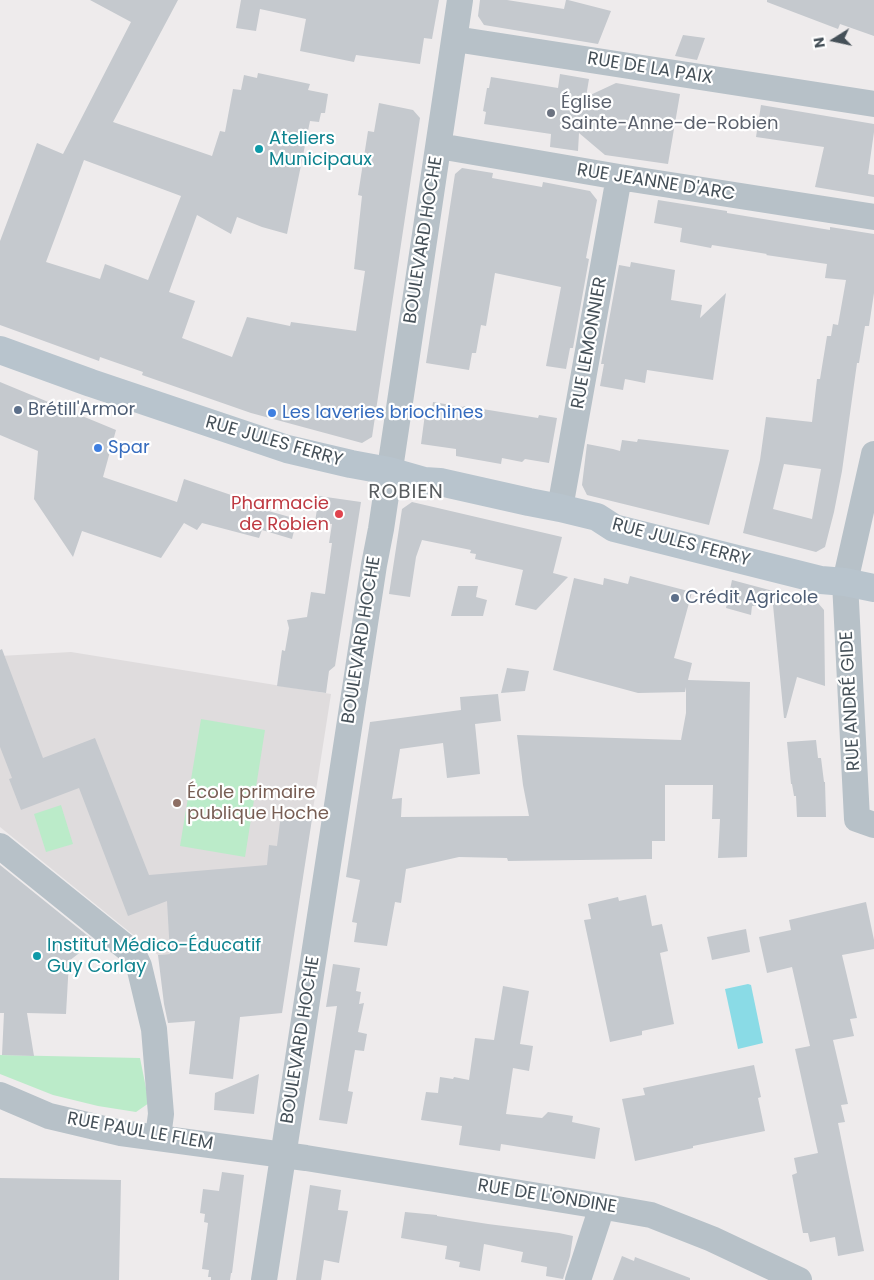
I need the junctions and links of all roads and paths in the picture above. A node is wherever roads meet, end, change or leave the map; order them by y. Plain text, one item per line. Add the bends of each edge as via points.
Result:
1 (460, 0) edge
2 (455, 39) junction
3 (874, 104) edge
4 (438, 146) junction
5 (619, 178) junction
6 (874, 217) edge
7 (0, 350) edge
8 (874, 454) edge
9 (389, 471) junction
10 (560, 508) junction
11 (845, 582) junction
12 (874, 588) edge
13 (865, 822) edge
14 (0, 846) edge
15 (0, 1095) edge
16 (158, 1137) junction
17 (283, 1155) junction
18 (600, 1206) junction
19 (264, 1280) edge
20 (578, 1280) edge
21 (799, 1280) edge

1 - 2 street, BOULEVARD HOCHE
2 - 3 street, RUE DE LA PAIX
2 - 4 street, BOULEVARD HOCHE
4 - 5 street, RUE JEANNE D'ARC
4 - 9 street, BOULEVARD HOCHE
5 - 6 street, RUE JEANNE D'ARC
5 - 10 street, RUE LEMONNIER
7 - 9 street, RUE JULES FERRY via 287,449
8 - 11 street, RUE ANDRÉ GIDE
9 - 10 street, RUE JULES FERRY
9 - 17 street, BOULEVARD HOCHE
10 - 11 street, RUE JULES FERRY via 597,517 614,528 821,580
11 - 12 street, RUE JULES FERRY
11 - 13 street, RUE ANDRÉ GIDE
14 - 16 street via 132,953 139,966 154,1029 161,1114
15 - 16 street, RUE PAUL LE FLEM via 49,1116 121,1133
16 - 17 street, RUE PAUL LE FLEM
17 - 18 street, RUE DE L'ONDINE
17 - 19 street, BOULEVARD HOCHE
18 - 20 street
18 - 21 street, RUE DE L'ONDINE via 651,1215 712,1239

